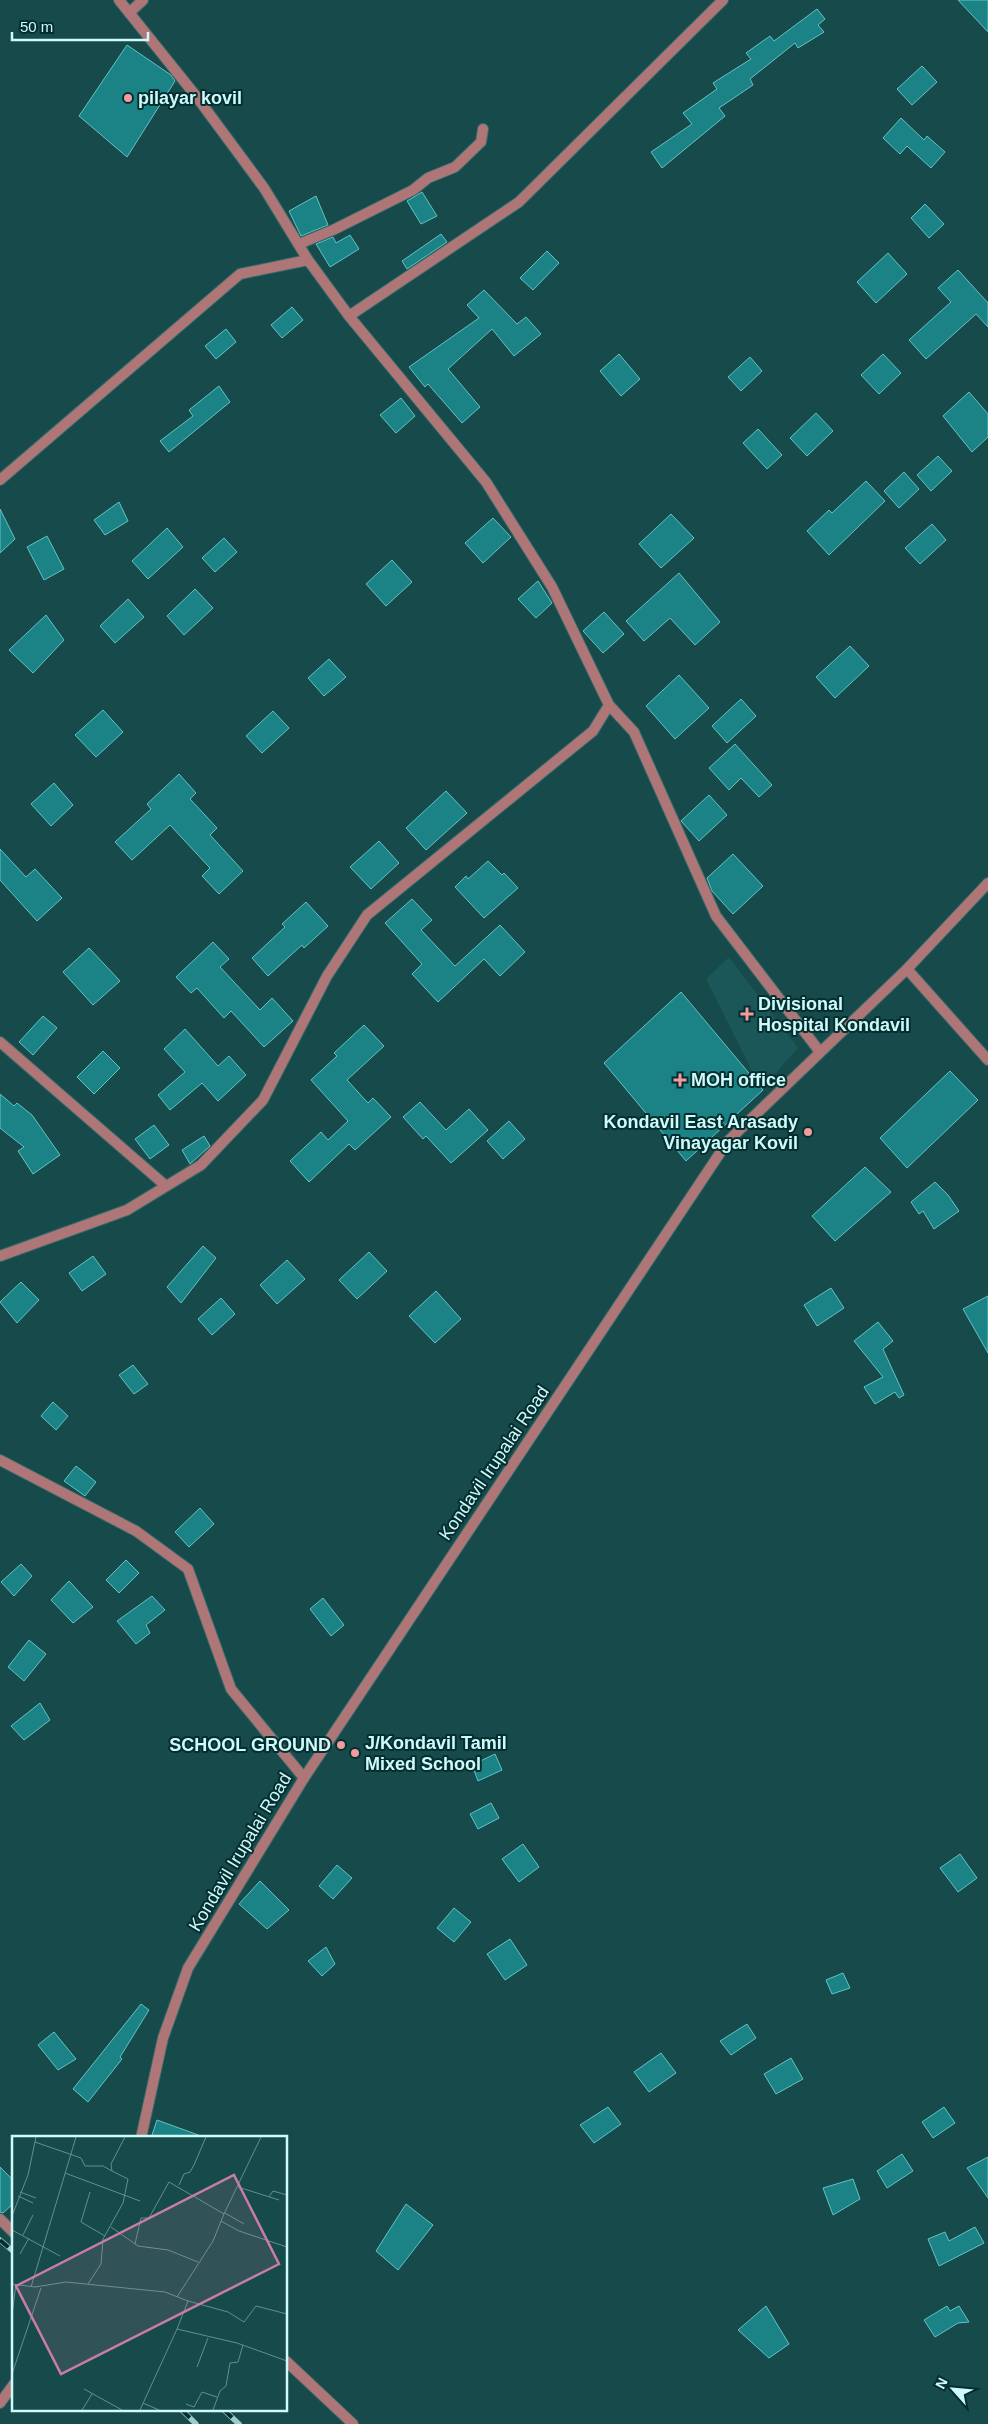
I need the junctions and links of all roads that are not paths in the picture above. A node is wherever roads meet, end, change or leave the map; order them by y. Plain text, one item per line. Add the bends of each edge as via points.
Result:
1 (119, 0) edge
2 (143, 0) edge
3 (723, 0) edge
4 (129, 14) junction
5 (483, 130) dead end
6 (299, 244) junction
7 (308, 260) junction
8 (349, 316) junction
9 (0, 480) edge
10 (609, 705) junction
11 (988, 883) edge
12 (908, 969) junction
13 (0, 1042) edge
14 (820, 1052) junction
15 (988, 1060) edge
16 (166, 1186) junction
17 (0, 1256) edge
18 (0, 1460) edge
19 (304, 1778) junction
20 (141, 2136) edge
21 (0, 2219) edge
22 (12, 2231) edge
23 (288, 2363) edge
24 (12, 2387) edge
25 (0, 2402) edge
26 (353, 2424) edge

1 - 4 street
2 - 4 street
3 - 8 street via 519,202
4 - 6 street via 196,96 264,188
5 - 6 street via 481,142 455,167 428,178 413,190 340,227
6 - 7 street
7 - 8 street
7 - 9 street via 240,274
8 - 10 street via 486,482 552,587
10 - 14 street via 634,732 716,916
10 - 16 street via 593,731 367,916 327,976 263,1100 201,1164
11 - 12 street, Kondavil Irupalai Road
12 - 14 street, Kondavil Irupalai Road
12 - 15 street
13 - 16 street
14 - 19 street, Kondavil Irupalai Road via 728,1141
16 - 17 street via 127,1210
18 - 19 street via 136,1531 188,1569 231,1689
19 - 20 street, Kondavil Irupalai Road via 188,1968 163,2038
21 - 22 street
23 - 26 street
24 - 25 street

